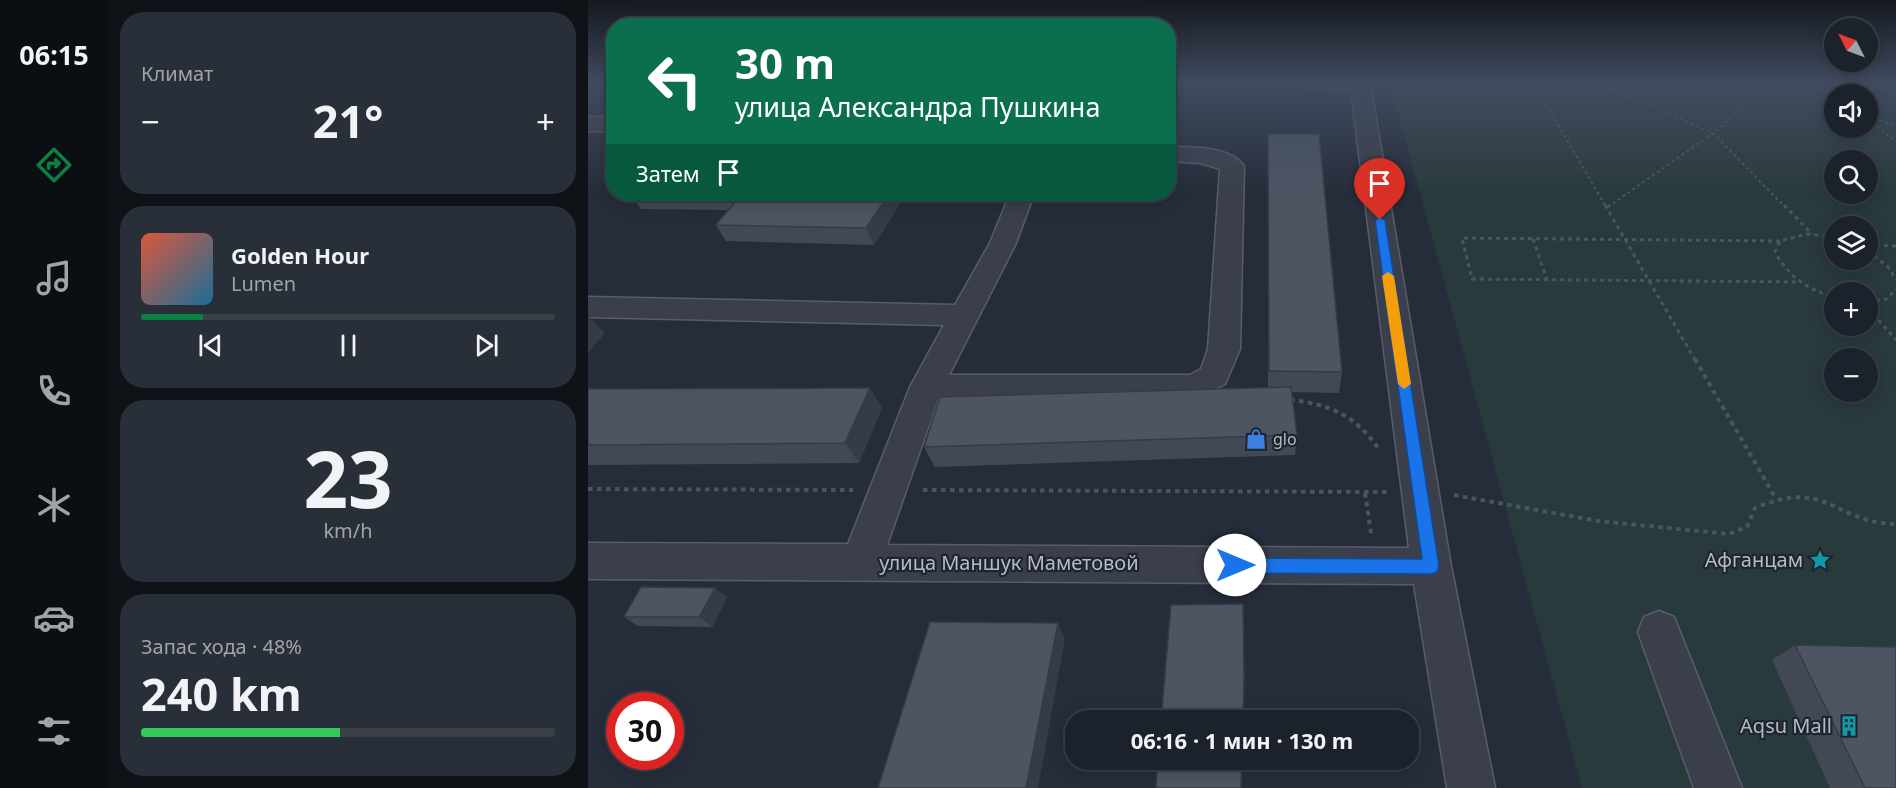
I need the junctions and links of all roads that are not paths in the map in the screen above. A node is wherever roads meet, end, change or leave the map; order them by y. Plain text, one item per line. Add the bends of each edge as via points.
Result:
1 (1365, 120) edge
2 (588, 124) edge
3 (606, 124) edge
4 (1176, 154) edge
5 (1019, 201) edge
6 (588, 307) edge
7 (965, 315) junction
8 (926, 387) junction
9 (588, 561) edge
10 (861, 562) junction
11 (1431, 566) junction
12 (1659, 632) dead end
13 (1471, 788) edge
14 (1719, 788) edge

1 - 11 street
2 - 3 street
4 - 8 street via 1200,154 1232,166 1224,349 1214,376 1196,387
5 - 7 street via 1003,243
6 - 7 street
7 - 8 street
8 - 10 street
9 - 10 street, улица Маншук Маметовой
10 - 11 street, улица Маншук Маметовой
11 - 13 street
12 - 14 street

